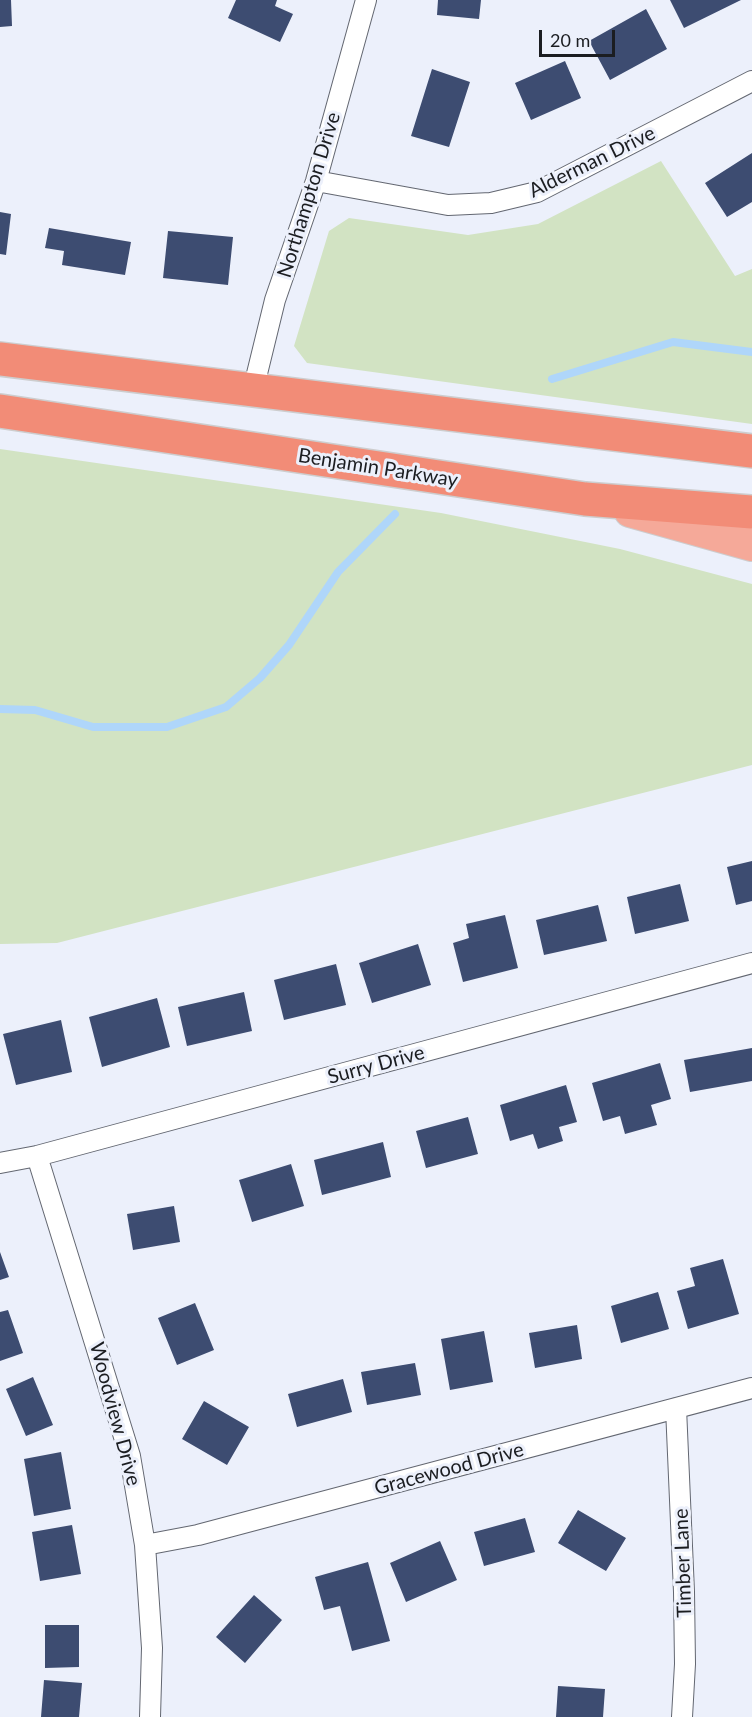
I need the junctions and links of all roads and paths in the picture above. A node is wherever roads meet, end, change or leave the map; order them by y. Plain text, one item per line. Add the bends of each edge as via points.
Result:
1 (366, 0) edge
2 (752, 81) edge
3 (316, 181) junction
4 (0, 358) edge
5 (253, 390) junction
6 (0, 411) edge
7 (752, 451) edge
8 (585, 499) junction
9 (752, 512) edge
10 (752, 545) edge
11 (752, 963) edge
12 (37, 1156) junction
13 (0, 1163) edge
14 (752, 1388) edge
15 (675, 1408) junction
16 (145, 1545) junction
17 (150, 1717) edge
18 (682, 1717) edge

1 - 3 street, Northampton Drive
2 - 3 street, Alderman Drive via 537,192 491,203 448,205
3 - 5 street, Northampton Drive via 275,300
4 - 5 highway
5 - 7 highway
6 - 8 highway, Benjamin Parkway
8 - 9 highway
8 - 10 main road, Benjamin Parkway
11 - 12 street, Surry Drive
12 - 13 street, Surry Drive
12 - 16 street, Woodview Drive via 130,1456
14 - 15 street, Gracewood Drive
15 - 16 street, Gracewood Drive via 198,1535
15 - 18 street, Timber Lane via 686,1664
16 - 17 street, Woodview Drive via 152,1648

